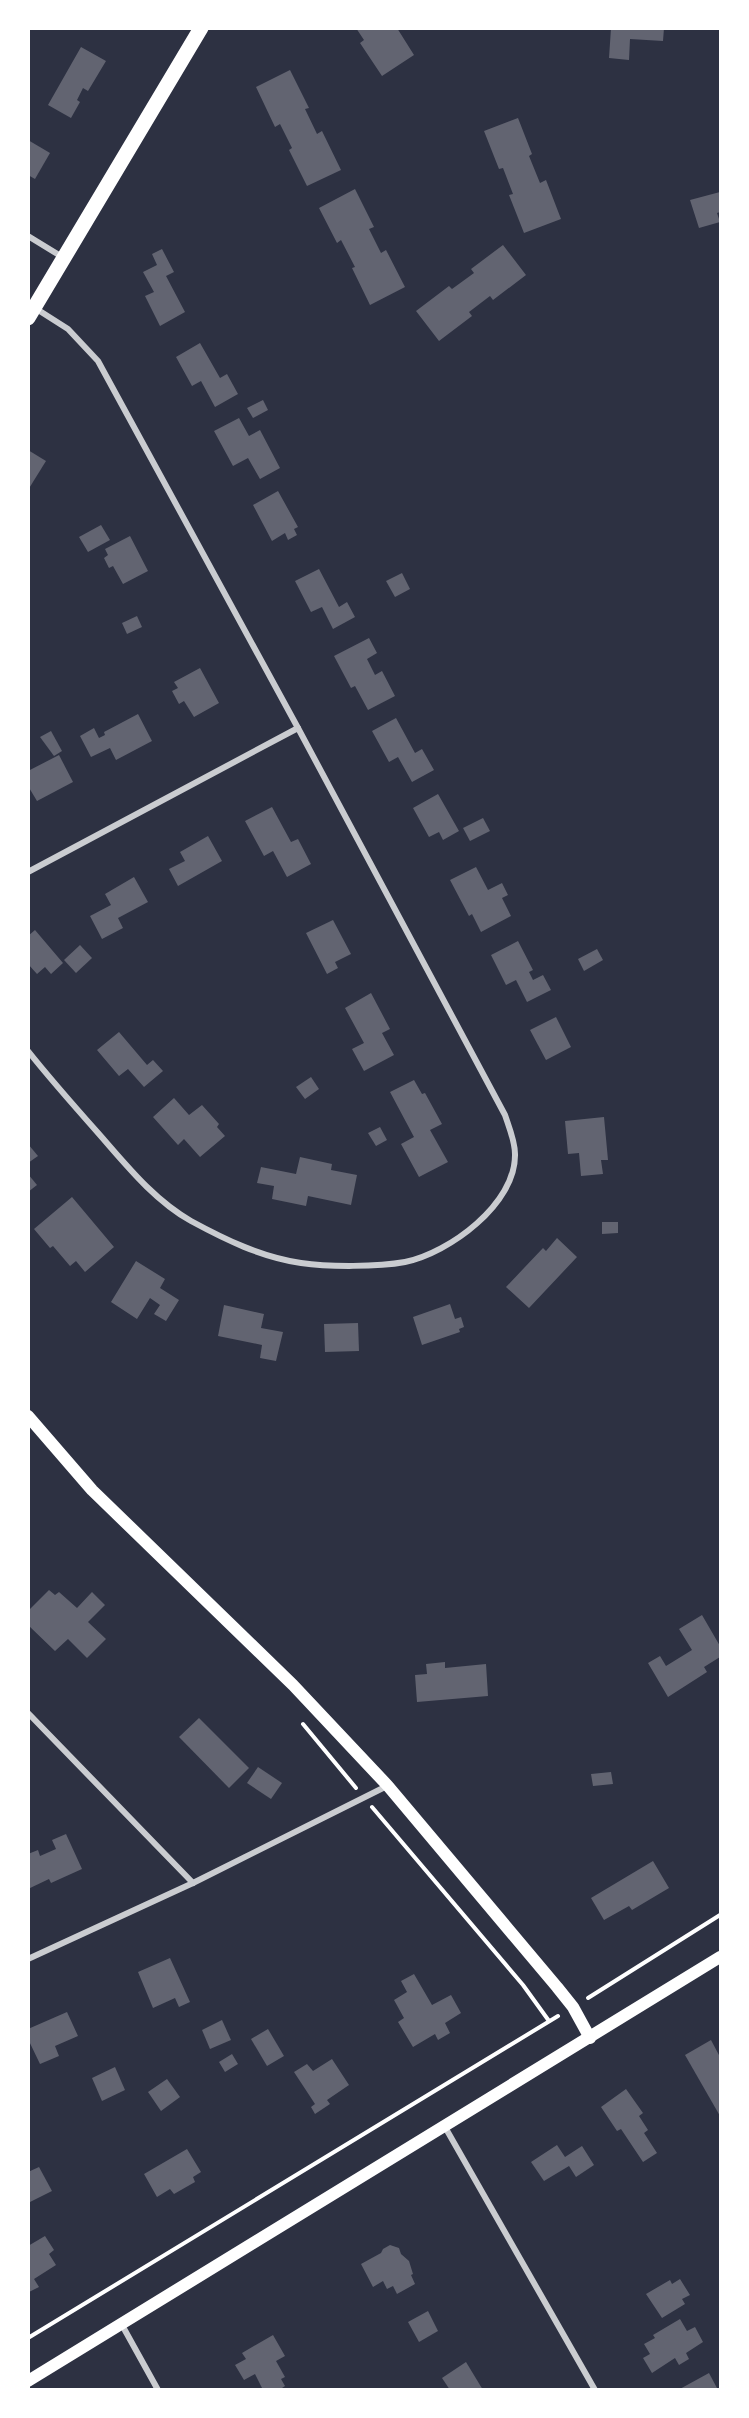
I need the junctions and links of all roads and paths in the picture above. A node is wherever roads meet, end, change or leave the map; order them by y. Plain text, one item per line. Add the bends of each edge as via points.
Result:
1 (201, 28) edge
2 (28, 236) edge
3 (65, 258) junction
4 (32, 313) edge
5 (298, 728) junction
6 (28, 872) edge
7 (28, 1051) edge
8 (28, 1416) edge
9 (28, 1713) edge
10 (388, 1786) junction
11 (382, 1819) dead end
12 (193, 1883) junction
13 (720, 1915) edge
14 (28, 1959) edge
15 (719, 1961) edge
16 (602, 1989) dead end
17 (555, 2018) dead end
18 (549, 2021) junction
19 (590, 2037) junction
20 (445, 2127) junction
21 (122, 2325) junction
22 (28, 2338) edge
23 (28, 2381) edge
24 (158, 2390) edge
25 (595, 2390) edge

1 - 3 main road
2 - 3 street
3 - 4 main road
4 - 5 street via 68,329 98,361
5 - 6 street
5 - 7 street via 505,1114 515,1155 506,1187 491,1208 445,1246 405,1262 314,1265 267,1256 189,1220 150,1191
8 - 10 main road via 92,1490 294,1685
9 - 12 street
10 - 12 street
10 - 19 main road via 550,1978
11 - 18 path
12 - 14 street
13 - 16 path
15 - 19 main road
17 - 18 path
18 - 22 path
19 - 20 main road
20 - 21 main road
20 - 25 street
21 - 23 main road
21 - 24 street

